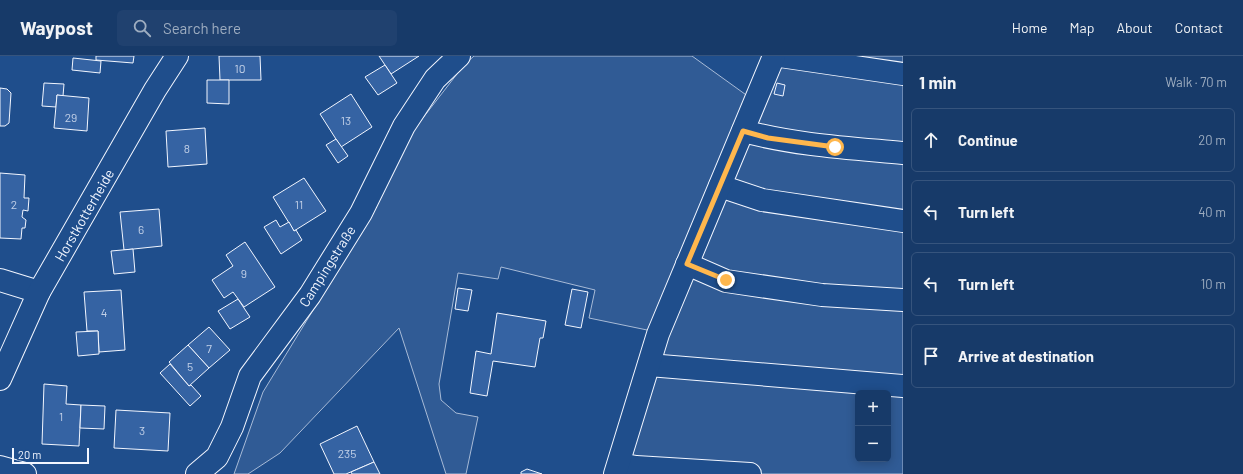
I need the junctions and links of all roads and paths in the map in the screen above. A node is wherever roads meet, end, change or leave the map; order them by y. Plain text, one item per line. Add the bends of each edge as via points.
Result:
1 (177, 56) edge
2 (459, 56) edge
3 (774, 56) edge
4 (780, 56) edge
5 (903, 74) edge
6 (743, 131) junction
7 (903, 153) edge
8 (720, 186) junction
9 (903, 221) edge
10 (687, 264) junction
11 (0, 280) edge
12 (39, 292) junction
13 (903, 300) edge
14 (649, 366) junction
15 (0, 379) edge
16 (903, 386) edge
17 (0, 468) edge
18 (617, 469) edge
19 (25, 474) edge
20 (197, 474) edge
21 (750, 474) edge

1 - 12 street, Horstkotterheide
2 - 20 street, Campingstraße via 435,79 404,126 361,213 310,296 250,376 232,427 217,458
3 - 6 street
4 - 5 street
6 - 7 street via 775,139
6 - 8 street
8 - 9 street via 762,200
8 - 10 street
10 - 13 street via 726,280 822,295
10 - 14 street via 658,334
11 - 12 street
12 - 15 street, Horstkotterheide
14 - 16 street
14 - 18 street
17 - 19 street
18 - 21 street via 636,467

